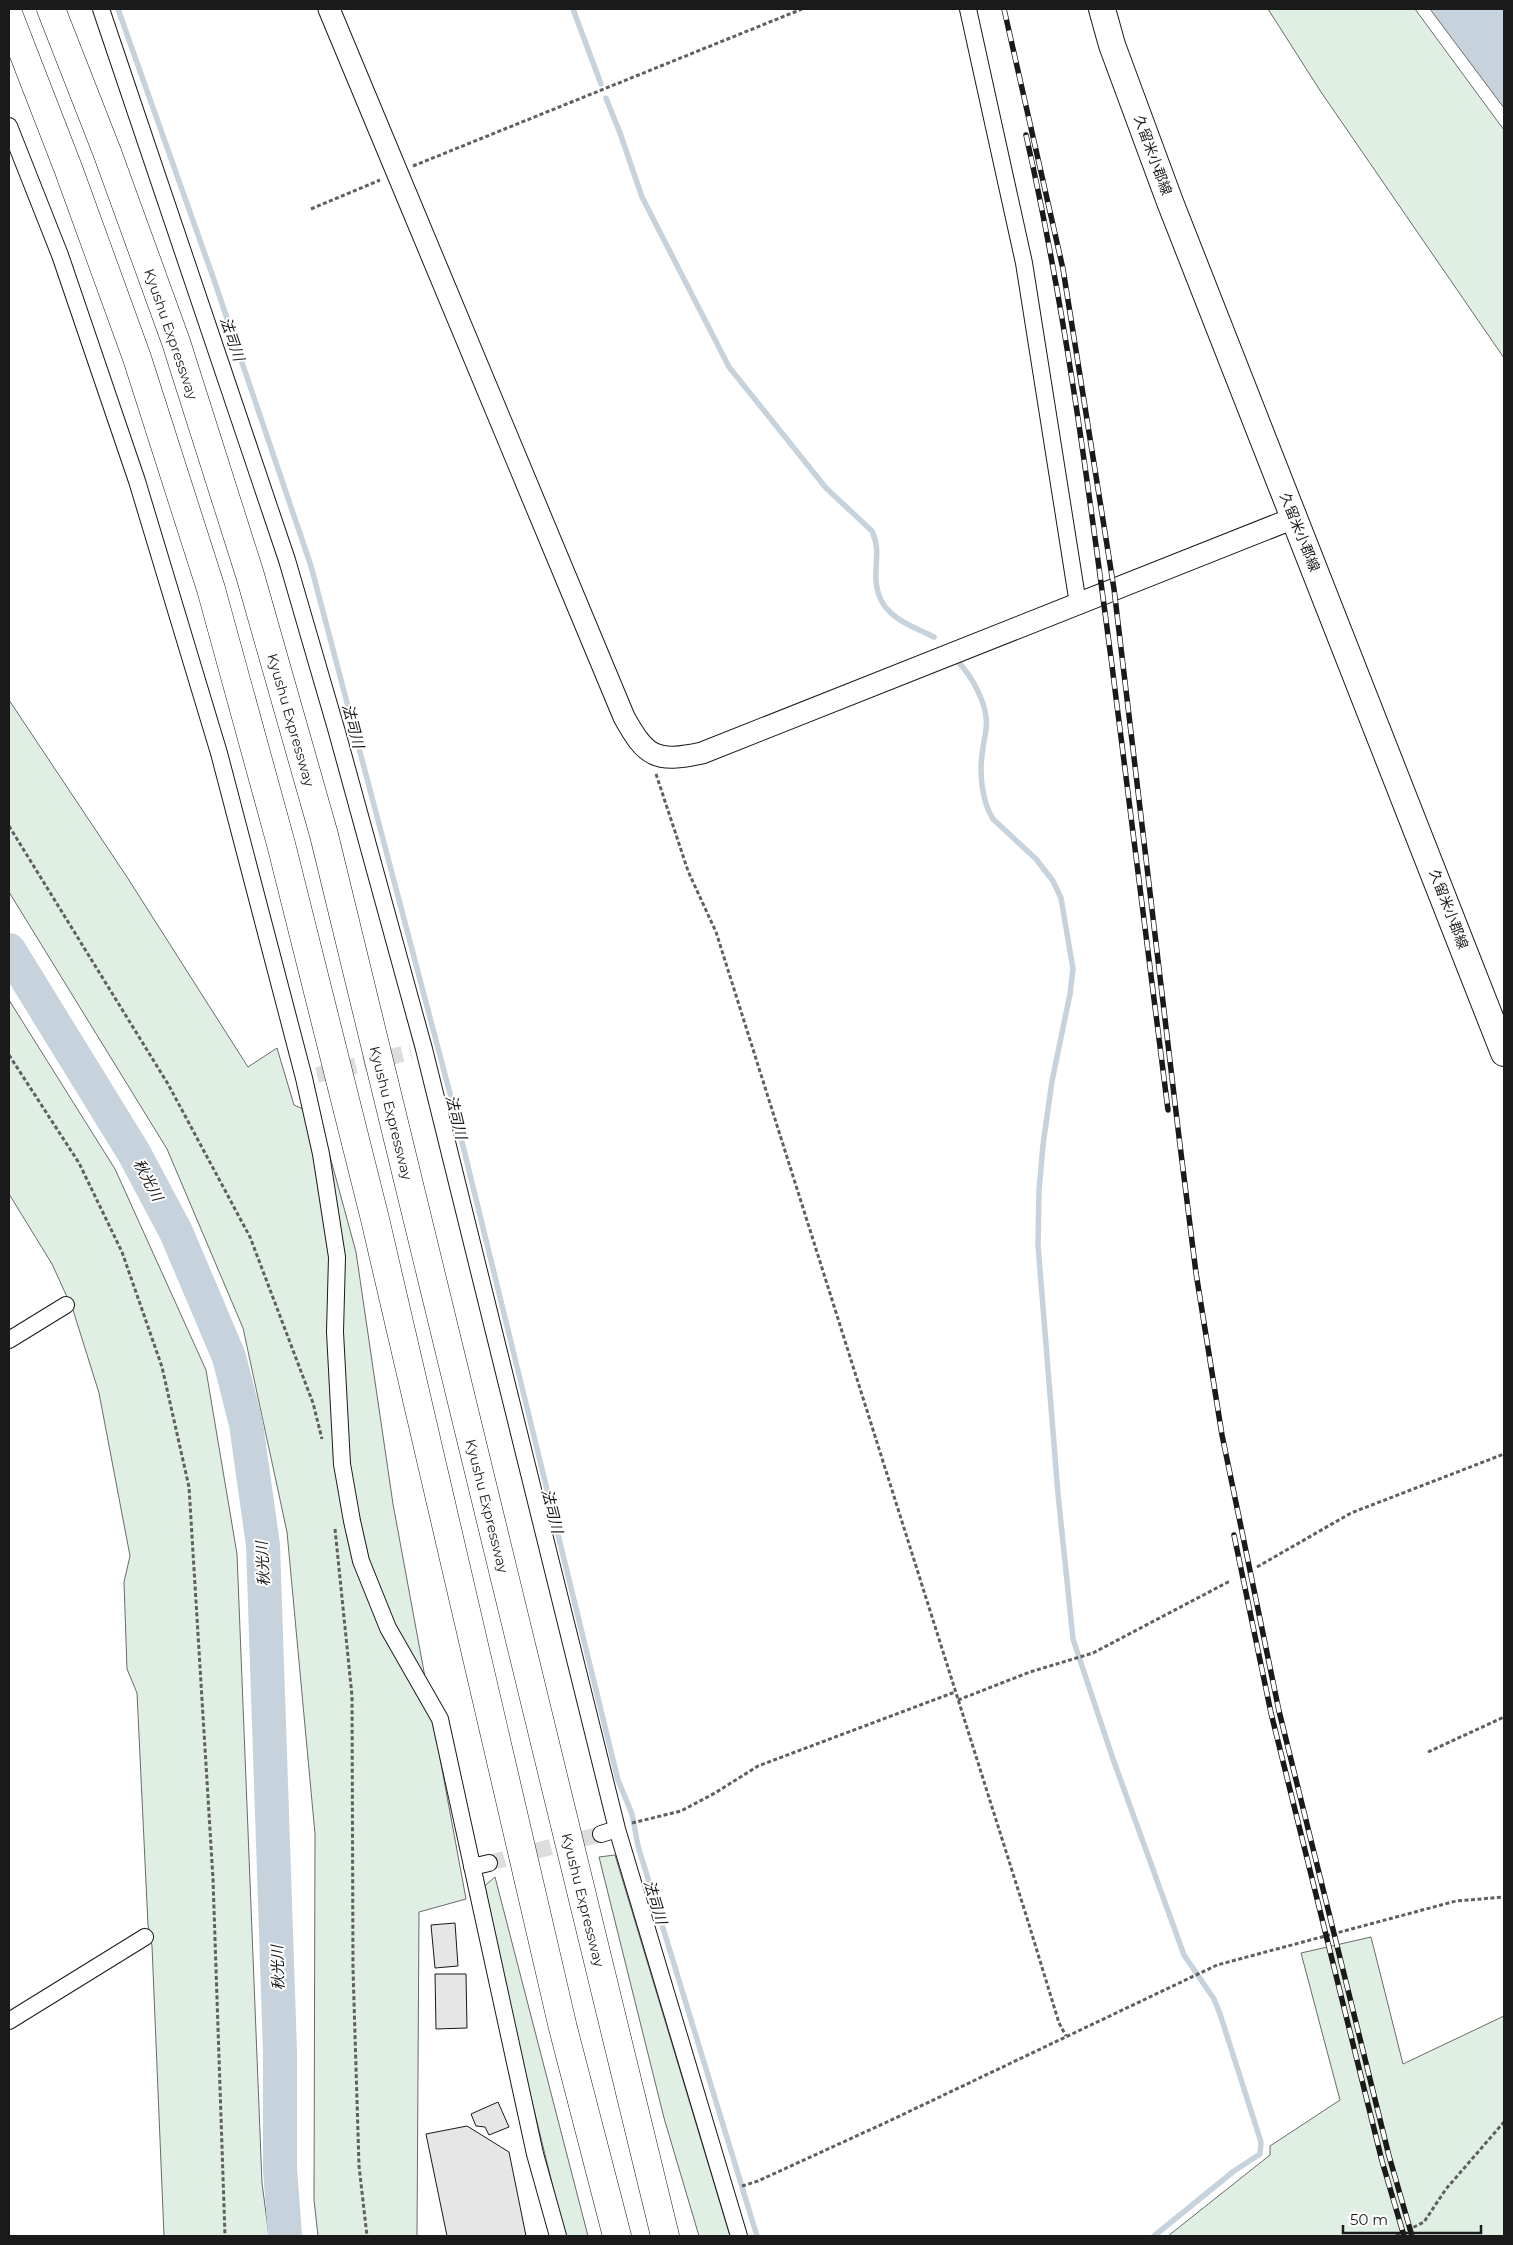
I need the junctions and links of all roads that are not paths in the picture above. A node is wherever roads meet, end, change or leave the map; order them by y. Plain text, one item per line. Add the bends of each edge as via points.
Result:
1 (51, 9) edge
2 (101, 9) edge
3 (329, 9) edge
4 (968, 9) edge
5 (1102, 9) edge
6 (9, 16) edge
7 (9, 126) edge
8 (1294, 518) junction
9 (1078, 604) junction
10 (1504, 1053) edge
11 (66, 1305) dead end
12 (9, 1340) edge
13 (617, 1829) junction
14 (601, 1834) tunnel mouth
15 (489, 1863) tunnel mouth
16 (472, 1867) junction
17 (145, 1938) dead end
18 (9, 2021) edge
19 (558, 2236) edge
20 (617, 2236) edge
21 (665, 2236) edge
22 (739, 2236) edge

1 - 21 highway, Kyushu Expressway via 176,342 250,575 324,835
2 - 13 street via 288,560 337,732
3 - 9 street via 624,717 638,742 649,752 680,758 702,753
4 - 9 street via 1024,263
5 - 8 main road, 久留米小郡線 via 1112,45 1170,202
6 - 20 highway via 137,358 211,589 279,834 375,1219 563,2028
7 - 16 street via 60,255 138,481 220,753 311,1076 337,1257 335,1332 342,1464 352,1521 361,1561 388,1628 440,1719
8 - 9 street
8 - 10 main road, 久留米小郡線
11 - 12 street
13 - 14 street
13 - 22 street
15 - 16 street
16 - 19 street via 535,2154
17 - 18 street

